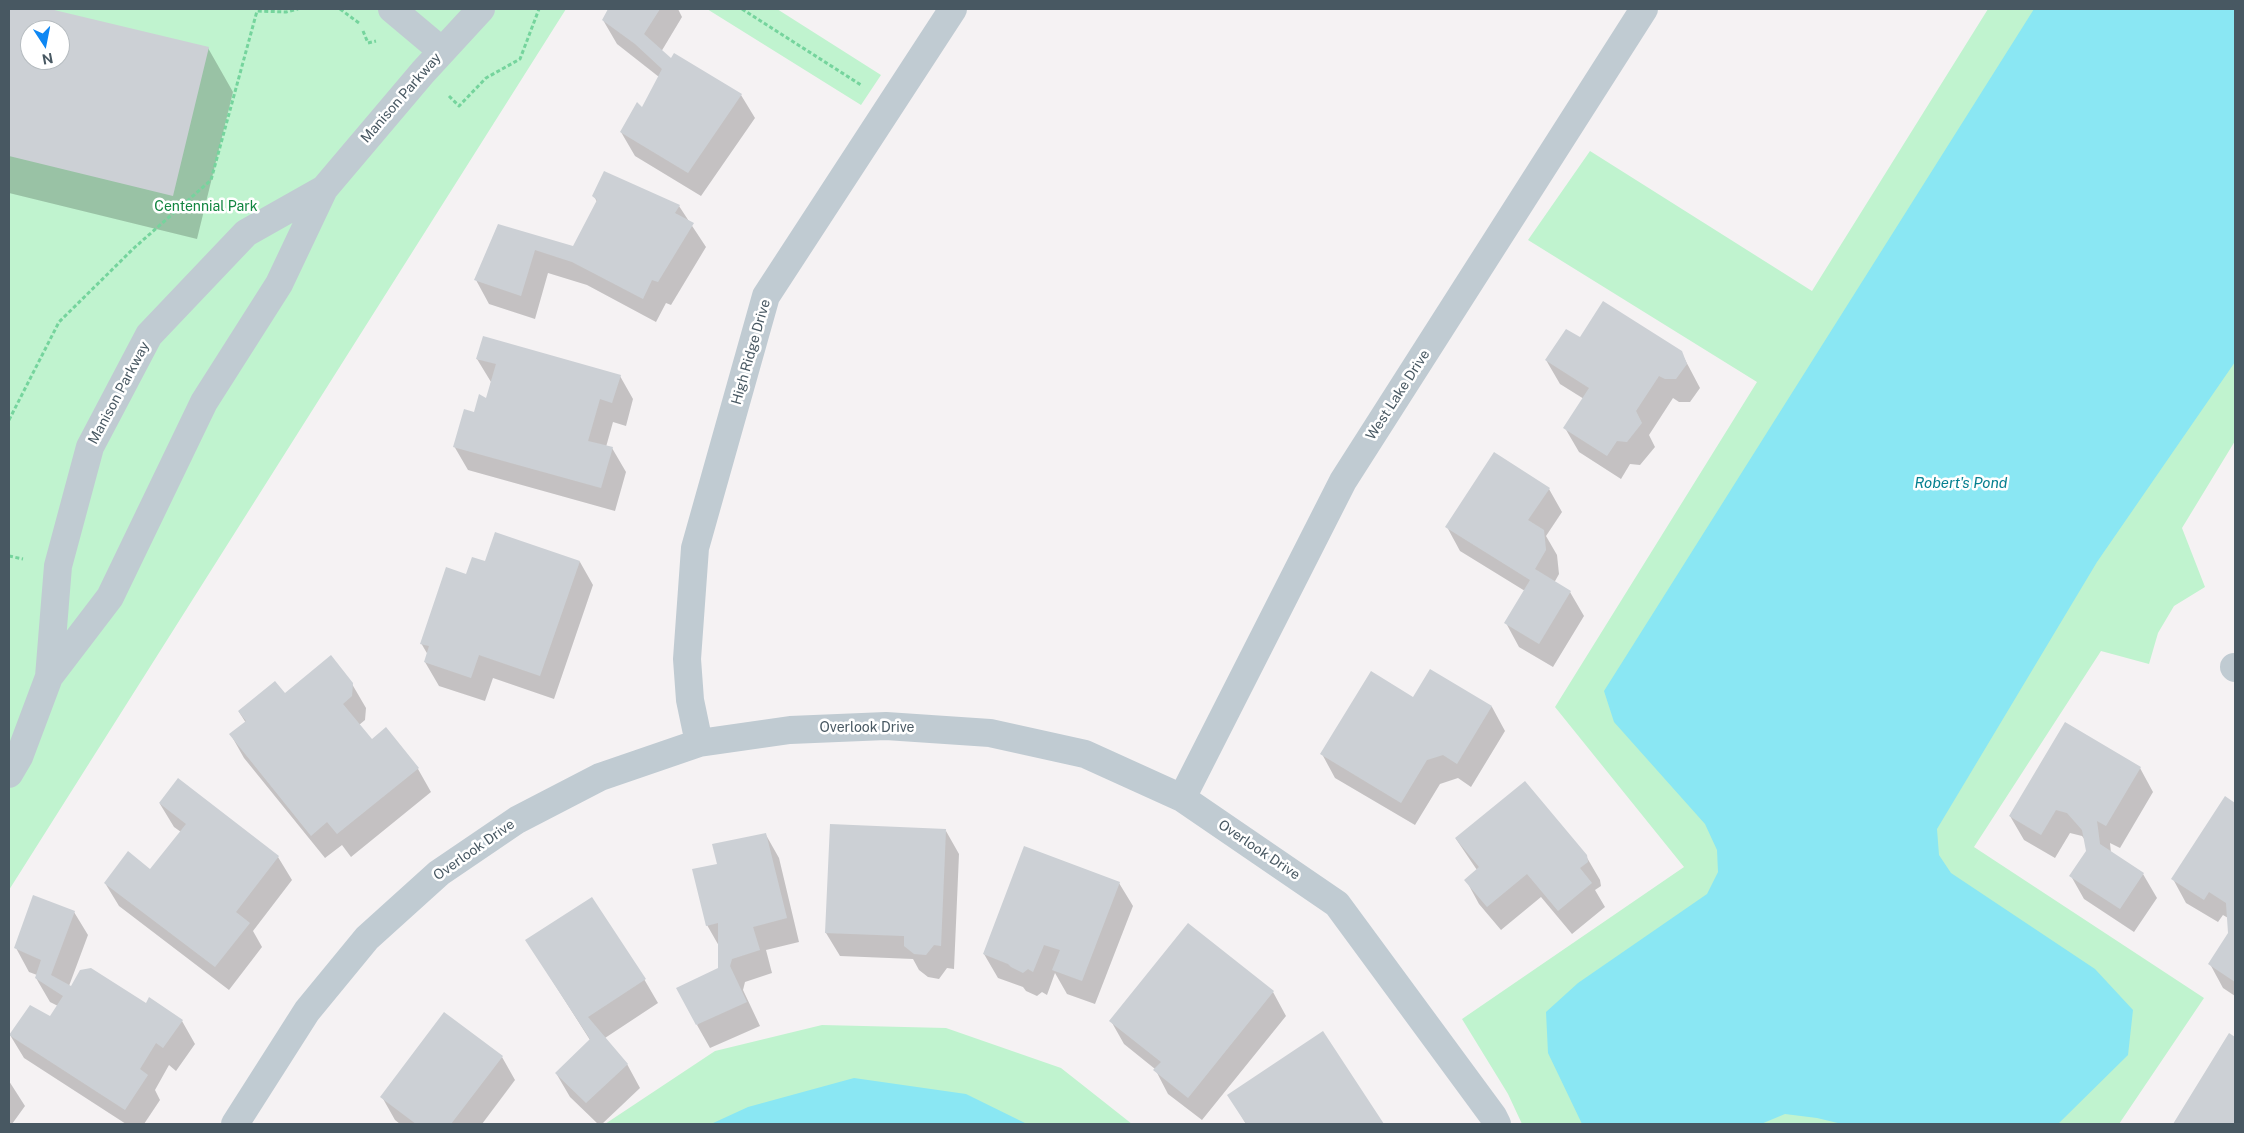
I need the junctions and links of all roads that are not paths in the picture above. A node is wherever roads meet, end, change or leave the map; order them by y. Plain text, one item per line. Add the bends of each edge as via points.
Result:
1 (392, 9) edge
2 (481, 9) edge
3 (953, 9) edge
4 (1644, 9) edge
5 (442, 52) junction
6 (324, 189) junction
7 (50, 677) junction
8 (699, 743) junction
9 (9, 774) edge
10 (1182, 798) junction
11 (235, 1124) edge
12 (1497, 1124) edge

1 - 5 street
2 - 5 street, Manison Parkway
3 - 8 street, High Ridge Drive via 766,296 695,548 687,659 690,700
4 - 10 street, West Lake Drive via 1343,481
5 - 6 street, Manison Parkway
6 - 7 street, Manison Parkway via 279,284 204,402 110,597
6 - 7 street, Manison Parkway via 246,232 149,335 90,447 58,566
7 - 9 street, Manison Parkway via 19,757
8 - 10 street, Overlook Drive via 790,730 886,726 990,733 1085,754
8 - 11 street, Overlook Drive via 600,777 517,820 439,873 367,938 307,1011
10 - 12 street, Overlook Drive via 1337,904

